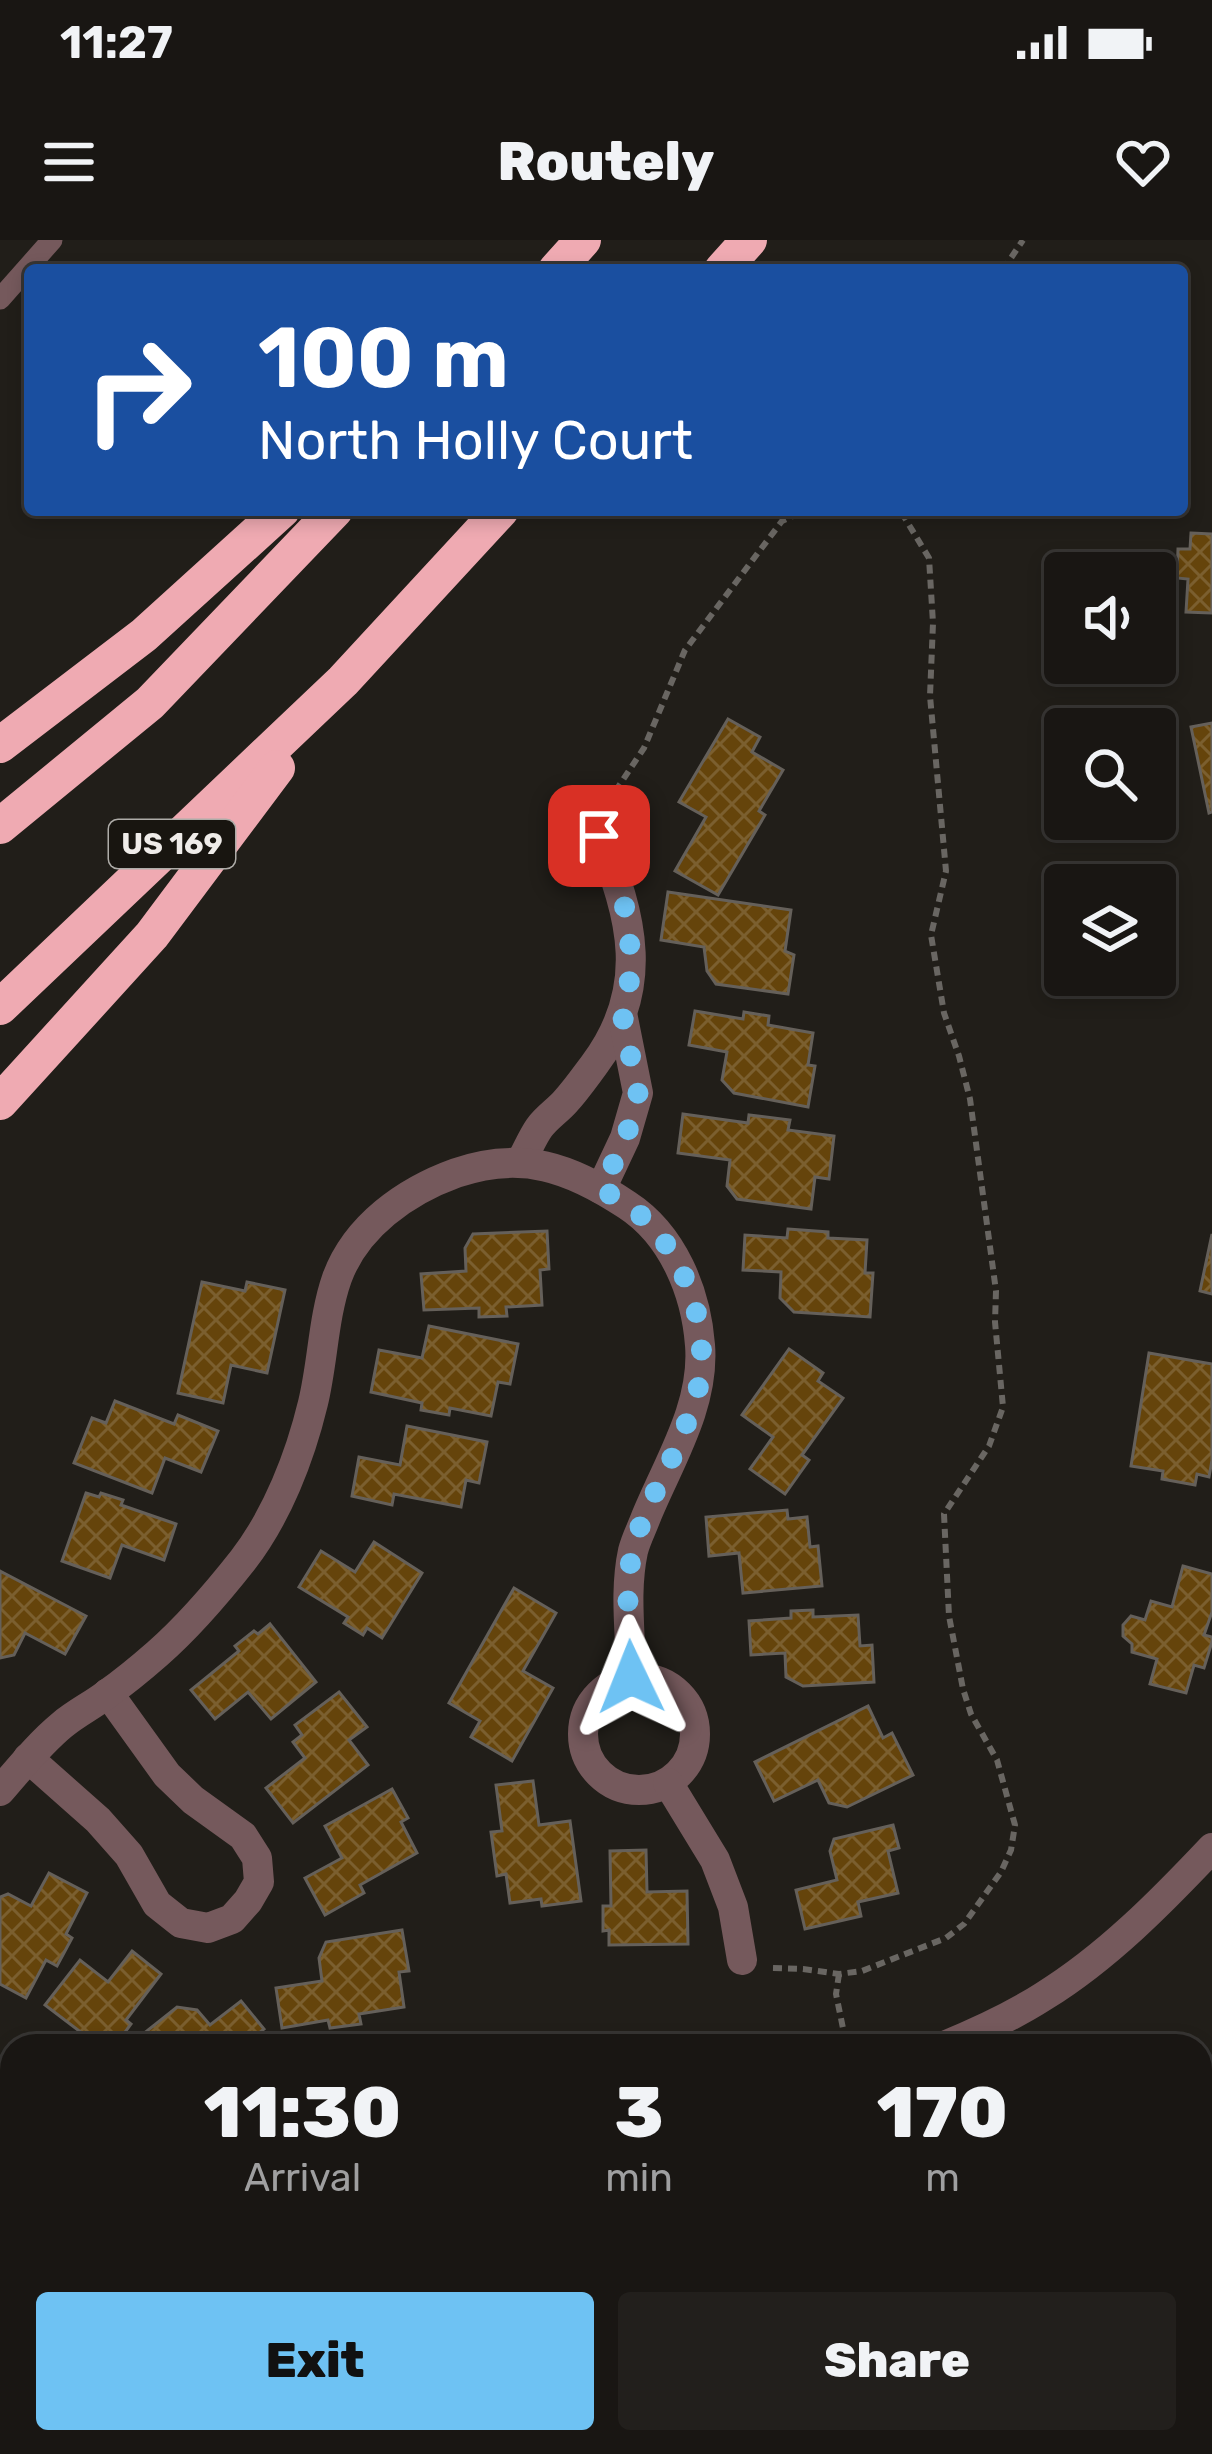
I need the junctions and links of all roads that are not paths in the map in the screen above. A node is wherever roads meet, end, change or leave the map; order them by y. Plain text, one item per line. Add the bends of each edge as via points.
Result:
1 (52, 240) edge
2 (583, 240) edge
3 (749, 240) edge
4 (31, 264) edge
5 (561, 264) edge
6 (727, 264) edge
7 (24, 272) edge
8 (0, 299) edge
9 (275, 516) edge
10 (328, 516) edge
11 (495, 516) edge
12 (343, 681) junction
13 (0, 746) edge
14 (0, 826) edge
15 (599, 836) road end
16 (0, 1007) edge
17 (623, 1018) junction
18 (0, 1102) edge
19 (521, 1161) junction
20 (601, 1189) junction
21 (631, 1677) junction
22 (108, 1693) junction
23 (28, 1758) junction
24 (668, 1783) junction
25 (0, 1791) edge
26 (1212, 1848) edge
27 (742, 1960) road end
28 (973, 2034) edge

1 - 4 lane
2 - 5 highway
3 - 6 highway
7 - 8 lane
9 - 13 highway via 144,635
10 - 14 highway via 150,703
11 - 12 highway, US 169
12 - 16 highway, US 169
12 - 18 highway via 152,934
15 - 17 street via 627,917 632,966
17 - 19 street
17 - 20 street via 638,1093
19 - 20 street
19 - 22 street via 484,1164 418,1189 359,1238 338,1275 314,1402 278,1502 206,1605
20 - 21 street via 632,1208 670,1250 686,1280 700,1347 698,1388 633,1547 626,1597
21 - 24 street via 678,1693 692,1715 695,1741
21 - 24 street via 590,1705 586,1752 598,1773 620,1786
22 - 23 street
22 - 23 street via 167,1775 244,1836 257,1858 259,1882 232,1919 208,1928 169,1914 98,1820
23 - 25 street
24 - 27 street via 715,1860
26 - 28 street via 1045,1996

